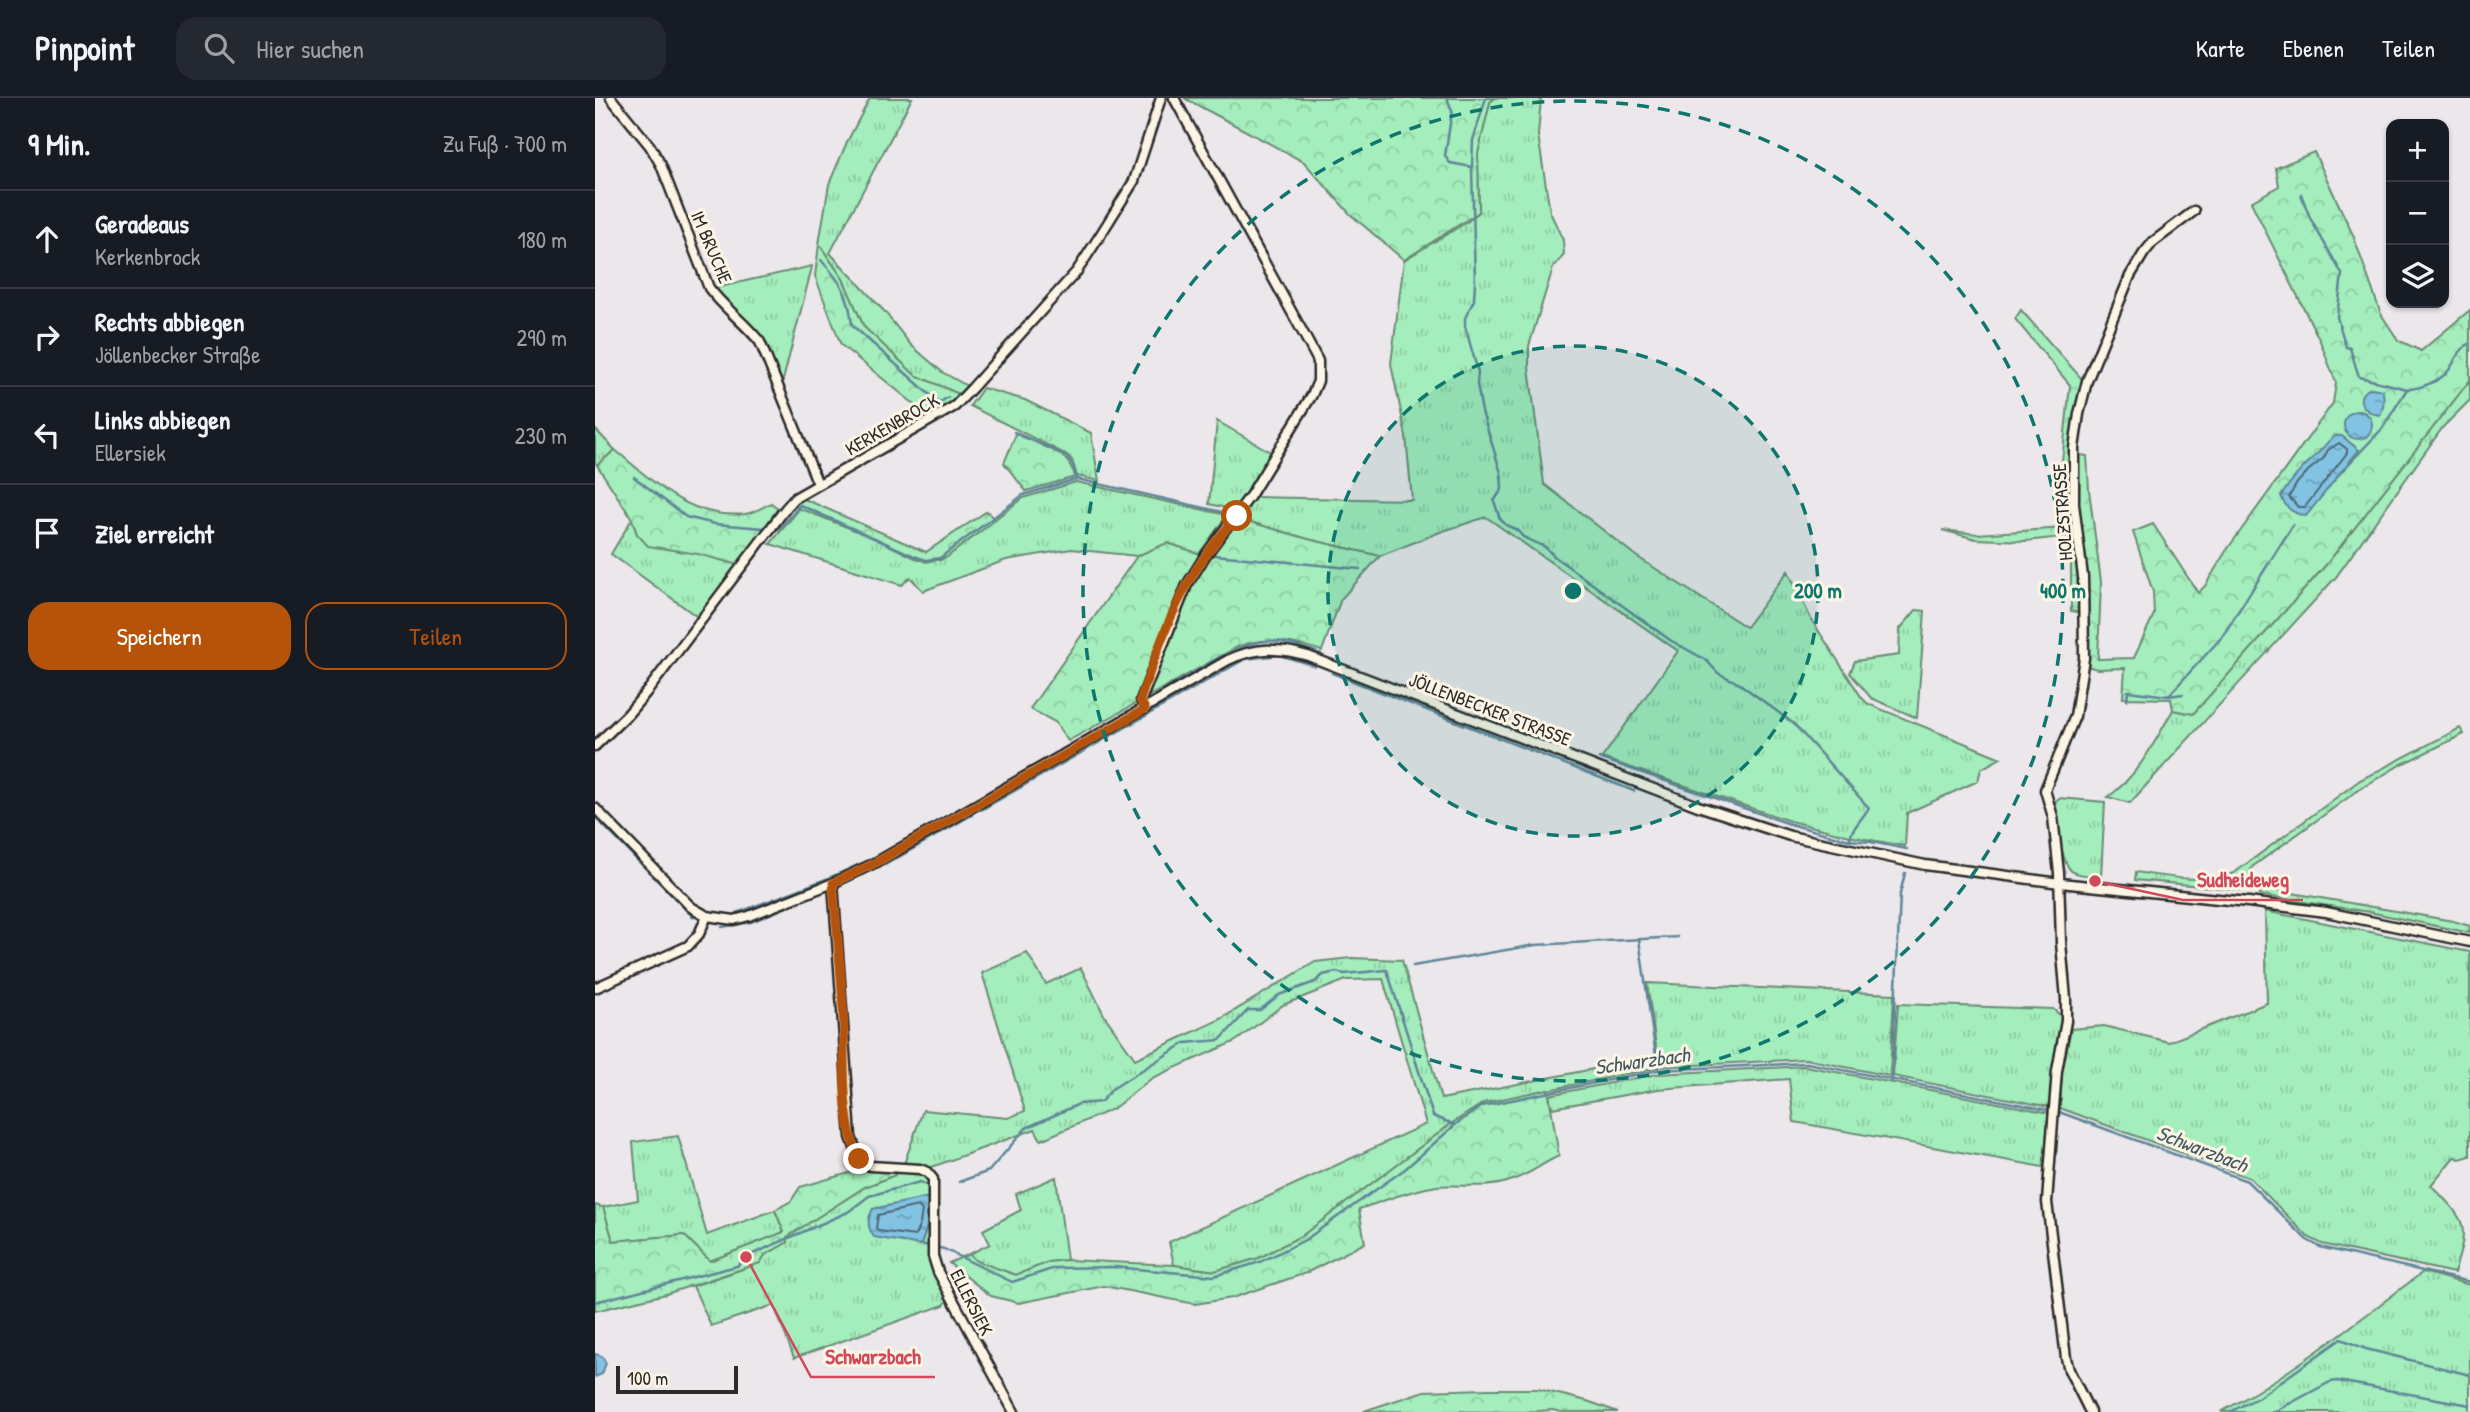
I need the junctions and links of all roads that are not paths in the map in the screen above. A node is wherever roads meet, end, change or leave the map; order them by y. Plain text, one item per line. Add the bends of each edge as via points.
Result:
1 (611, 98) edge
2 (1161, 98) edge
3 (1174, 98) edge
4 (2195, 211) dead end
5 (818, 484) junction
6 (1145, 709) junction
7 (595, 746) edge
8 (595, 808) edge
9 (833, 883) junction
10 (2060, 883) junction
11 (707, 916) junction
12 (2470, 942) edge
13 (595, 988) edge
14 (1014, 1412) edge
15 (2090, 1412) edge

1 - 5 street, IM BRUCHE via 666,174 709,288 760,342
2 - 5 street, KERKENBROCK via 1134,181 1068,281 955,406
3 - 6 street via 1318,361 1319,371 1312,396 1279,451 1187,585 1140,700
4 - 10 street, HOLZSTRASSE via 2153,242 2135,267 2078,414 2074,504 2083,577 2084,658 2075,716 2045,790 2053,817
5 - 7 street, KERKENBROCK via 786,508 649,690
6 - 9 street, JÖLLENBECKER STRASSE
6 - 10 street, JÖLLENBECKER STRASSE via 1241,654 1281,649 1698,806 1790,836 1925,865
8 - 11 street via 681,899
9 - 11 street, JÖLLENBECKER STRASSE via 734,920
9 - 14 street, ELLERSIEK via 851,1137 859,1159 870,1167 920,1169 933,1180 933,1248 938,1272
10 - 12 street, JÖLLENBECKER STRASSE via 2326,912
10 - 15 street, HOLZSTRASSE via 2066,1021 2057,1071 2047,1202 2070,1370
11 - 13 street via 688,946

